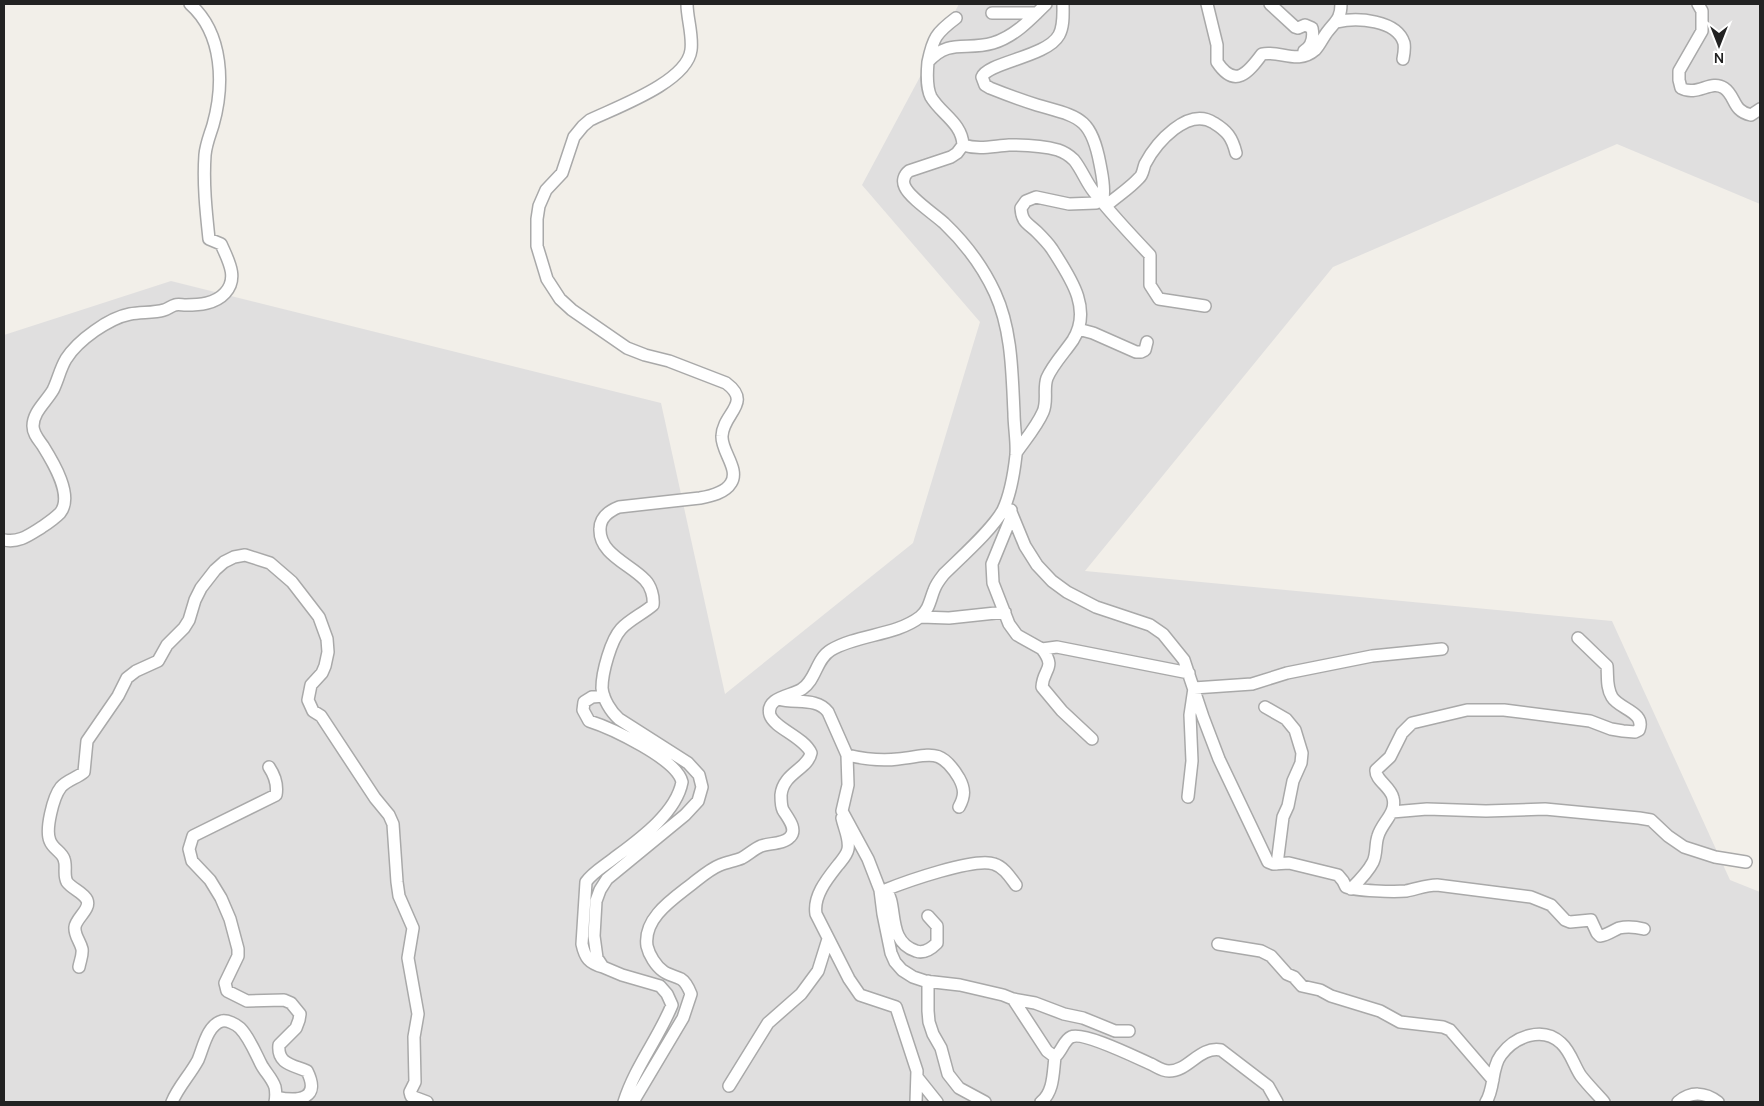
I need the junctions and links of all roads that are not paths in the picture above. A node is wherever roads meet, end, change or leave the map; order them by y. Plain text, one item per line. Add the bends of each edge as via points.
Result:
1 (190, 4) edge
2 (687, 4) edge
3 (1046, 4) edge
4 (1063, 4) edge
5 (1207, 4) edge
6 (1270, 4) edge
7 (1341, 4) edge
8 (1698, 4) edge
9 (992, 13) dead end
10 (1037, 13) junction
11 (956, 18) dead end
12 (1338, 22) junction
13 (1282, 55) junction
14 (1403, 59) dead end
15 (928, 62) junction
16 (1760, 109) edge
17 (963, 145) junction
18 (1236, 153) dead end
19 (1104, 203) junction
20 (1205, 306) dead end
21 (1078, 329) junction
22 (1147, 342) dead end
23 (1016, 453) junction
24 (1008, 498) junction
25 (1011, 512) junction
26 (4, 540) edge
27 (1005, 612) junction
28 (921, 617) junction
29 (1578, 638) dead end
30 (1042, 649) junction
31 (1442, 650) dead end
32 (1190, 673) junction
33 (1194, 688) junction
34 (604, 696) junction
35 (778, 699) junction
36 (1265, 707) dead end
37 (1092, 738) dead end
38 (848, 755) junction
39 (270, 767) dead end
40 (1188, 797) dead end
41 (958, 807) dead end
42 (842, 811) junction
43 (1392, 812) junction
44 (1746, 862) dead end
45 (1277, 864) junction
46 (1016, 885) dead end
47 (1351, 889) junction
48 (882, 890) junction
49 (928, 916) dead end
50 (1644, 928) dead end
51 (828, 939) junction
52 (1218, 944) dead end
53 (603, 967) junction
54 (79, 968) dead end
55 (928, 981) junction
56 (1014, 999) junction
57 (1129, 1031) dead end
58 (1055, 1057) junction
59 (918, 1077) junction
60 (1493, 1080) junction
61 (729, 1086) dead end
62 (276, 1100) edge
63 (172, 1102) edge
64 (427, 1102) edge
65 (624, 1102) edge
66 (633, 1102) edge
67 (916, 1102) edge
68 (937, 1102) edge
69 (985, 1102) edge
70 (1041, 1102) edge
71 (1277, 1102) edge
72 (1486, 1102) edge
73 (1604, 1102) edge
74 (1678, 1102) edge
75 (1718, 1102) edge

1 - 26 street via 209,30 219,63 219,98 205,154 204,190 209,239 221,244 232,271 228,288 215,301 122,316 75,348 62,367 53,390 34,417 33,424 62,482 63,508 49,522 24,538
2 - 34 street via 691,49 684,67 672,78 583,126 574,137 562,173 542,198 536,219 536,246 542,268 554,291 572,310 626,348 726,382 738,398 738,404 722,432 733,472 727,488 712,496 619,507 607,513 600,522 600,534 606,548 646,581 654,598 653,605 624,626 615,638 605,670
3 - 10 street
4 - 19 street via 1062,27 1054,41 1029,55 988,70 983,81 990,88 1065,112 1082,122 1093,139 1098,156
5 - 13 street via 1217,45 1217,62 1227,74 1246,74 1262,54
6 - 13 street via 1298,28 1305,25 1312,28 1313,38 1307,49
7 - 12 street
8 - 16 street via 1702,11 1702,31 1679,71 1681,88 1696,91 1717,85 1724,88 1744,113 1751,115
9 - 10 street
10 - 15 street via 1001,40 947,48 938,51
11 - 15 street via 936,35
12 - 13 street via 1326,32 1315,50 1305,56
12 - 14 street via 1358,19 1388,26 1404,42
15 - 17 street via 930,96 958,128
17 - 19 street via 1060,150 1073,160
17 - 23 street via 951,157 909,171 903,181 910,194 961,240 999,301 1008,333
18 - 19 street via 1225,130 1209,120 1197,118 1189,121 1167,134 1145,164 1141,177
19 - 20 street via 1150,255 1150,285 1159,299
19 - 21 street via 1069,204 1036,198 1026,201 1021,208 1025,222 1051,248 1073,283 1080,303
21 - 22 street via 1136,352 1145,350
21 - 23 street via 1047,378 1044,411
23 - 24 street
24 - 25 street
24 - 28 street via 997,520 937,583 929,606
25 - 27 street via 992,572
25 - 32 street via 1025,546 1052,581 1096,607 1150,625 1173,644
27 - 28 street via 949,618
27 - 30 street via 1017,635
28 - 35 street via 833,649 822,658 803,689
29 - 43 street via 1607,666 1612,698 1640,718 1639,730 1623,731 1590,721 1504,710 1468,710 1419,720 1406,728 1390,757 1376,770 1376,776 1393,797 1395,807
30 - 32 street via 1057,647
30 - 37 street via 1049,658 1042,687 1062,711
31 - 33 street via 1372,656 1287,673 1252,684
32 - 33 street
33 - 40 street via 1190,715 1192,761
33 - 45 street via 1219,759 1250,826 1268,862
34 - 53 street via 618,719 694,768 702,787 698,801 685,815 602,884 596,901 594,936 595,952
34 - 53 street via 592,696 584,702 583,710 589,721 620,733 651,751 677,772 682,782 670,807 648,833 586,882 583,950 591,963
35 - 38 street via 824,706
35 - 66 street via 770,705 772,720 806,744 811,753 783,787 782,809 792,833 786,840 763,846 711,870 672,899 653,922 647,940 651,955 664,972 682,979 691,994 683,1018
36 - 45 street via 1286,719 1295,730 1302,753 1283,817
38 - 41 street via 884,760 921,754 942,758 964,790
38 - 42 street via 848,785
39 - 62 street via 278,787 276,795 193,836 189,849 192,861 221,898 236,940 238,956 226,977 227,992 247,1001 291,1002 300,1014 296,1028 279,1045 278,1052 285,1063 308,1071 312,1089 309,1095 300,1099
42 - 48 street
42 - 51 street via 849,847 816,903 816,914
43 - 44 street via 1545,809 1640,818 1651,820 1684,847
43 - 47 street via 1378,835 1373,861
45 - 47 street via 1288,863 1338,874
46 - 48 street via 1006,872 990,863 934,873
47 - 50 street via 1403,891 1437,885 1520,894 1551,905 1570,922 1591,920 1600,936 1617,929
48 - 49 street via 891,896 898,936 915,951 930,950 938,940 937,926
48 - 55 street via 888,943 895,962 913,977
51 - 59 street via 860,995 896,1007
51 - 61 street via 818,971 801,994 768,1023
52 - 60 street via 1272,956 1302,986 1380,1011 1400,1022 1450,1030
53 - 65 street via 660,986 672,1005 631,1082
54 - 64 street via 82,949 75,928 87,903 67,882 65,861 49,838 48,825 58,793 66,782 84,772 87,741 127,678 158,661 167,645 184,628 201,588 215,570 234,557 245,555 270,563 292,582 325,628 328,652 322,673 308,695 310,706 321,716 393,824 399,896 413,928 408,958 418,1014 414,1037 415,1082 410,1092 415,1098
55 - 56 street via 1003,994
55 - 69 street via 929,1022 943,1053 948,1074 959,1088
56 - 57 street via 1083,1018 1115,1031
56 - 58 street via 1047,1051
58 - 70 street via 1051,1087
58 - 71 street via 1065,1041 1078,1035 1165,1071 1179,1068 1202,1053 1218,1049 1268,1086
59 - 67 street
59 - 68 street
60 - 72 street via 1492,1092
60 - 73 street via 1501,1055 1508,1049 1529,1035 1546,1035 1562,1044 1583,1078
62 - 63 street via 272,1080 244,1033 233,1023 222,1021 210,1033
74 - 75 street via 1684,1097 1699,1094

